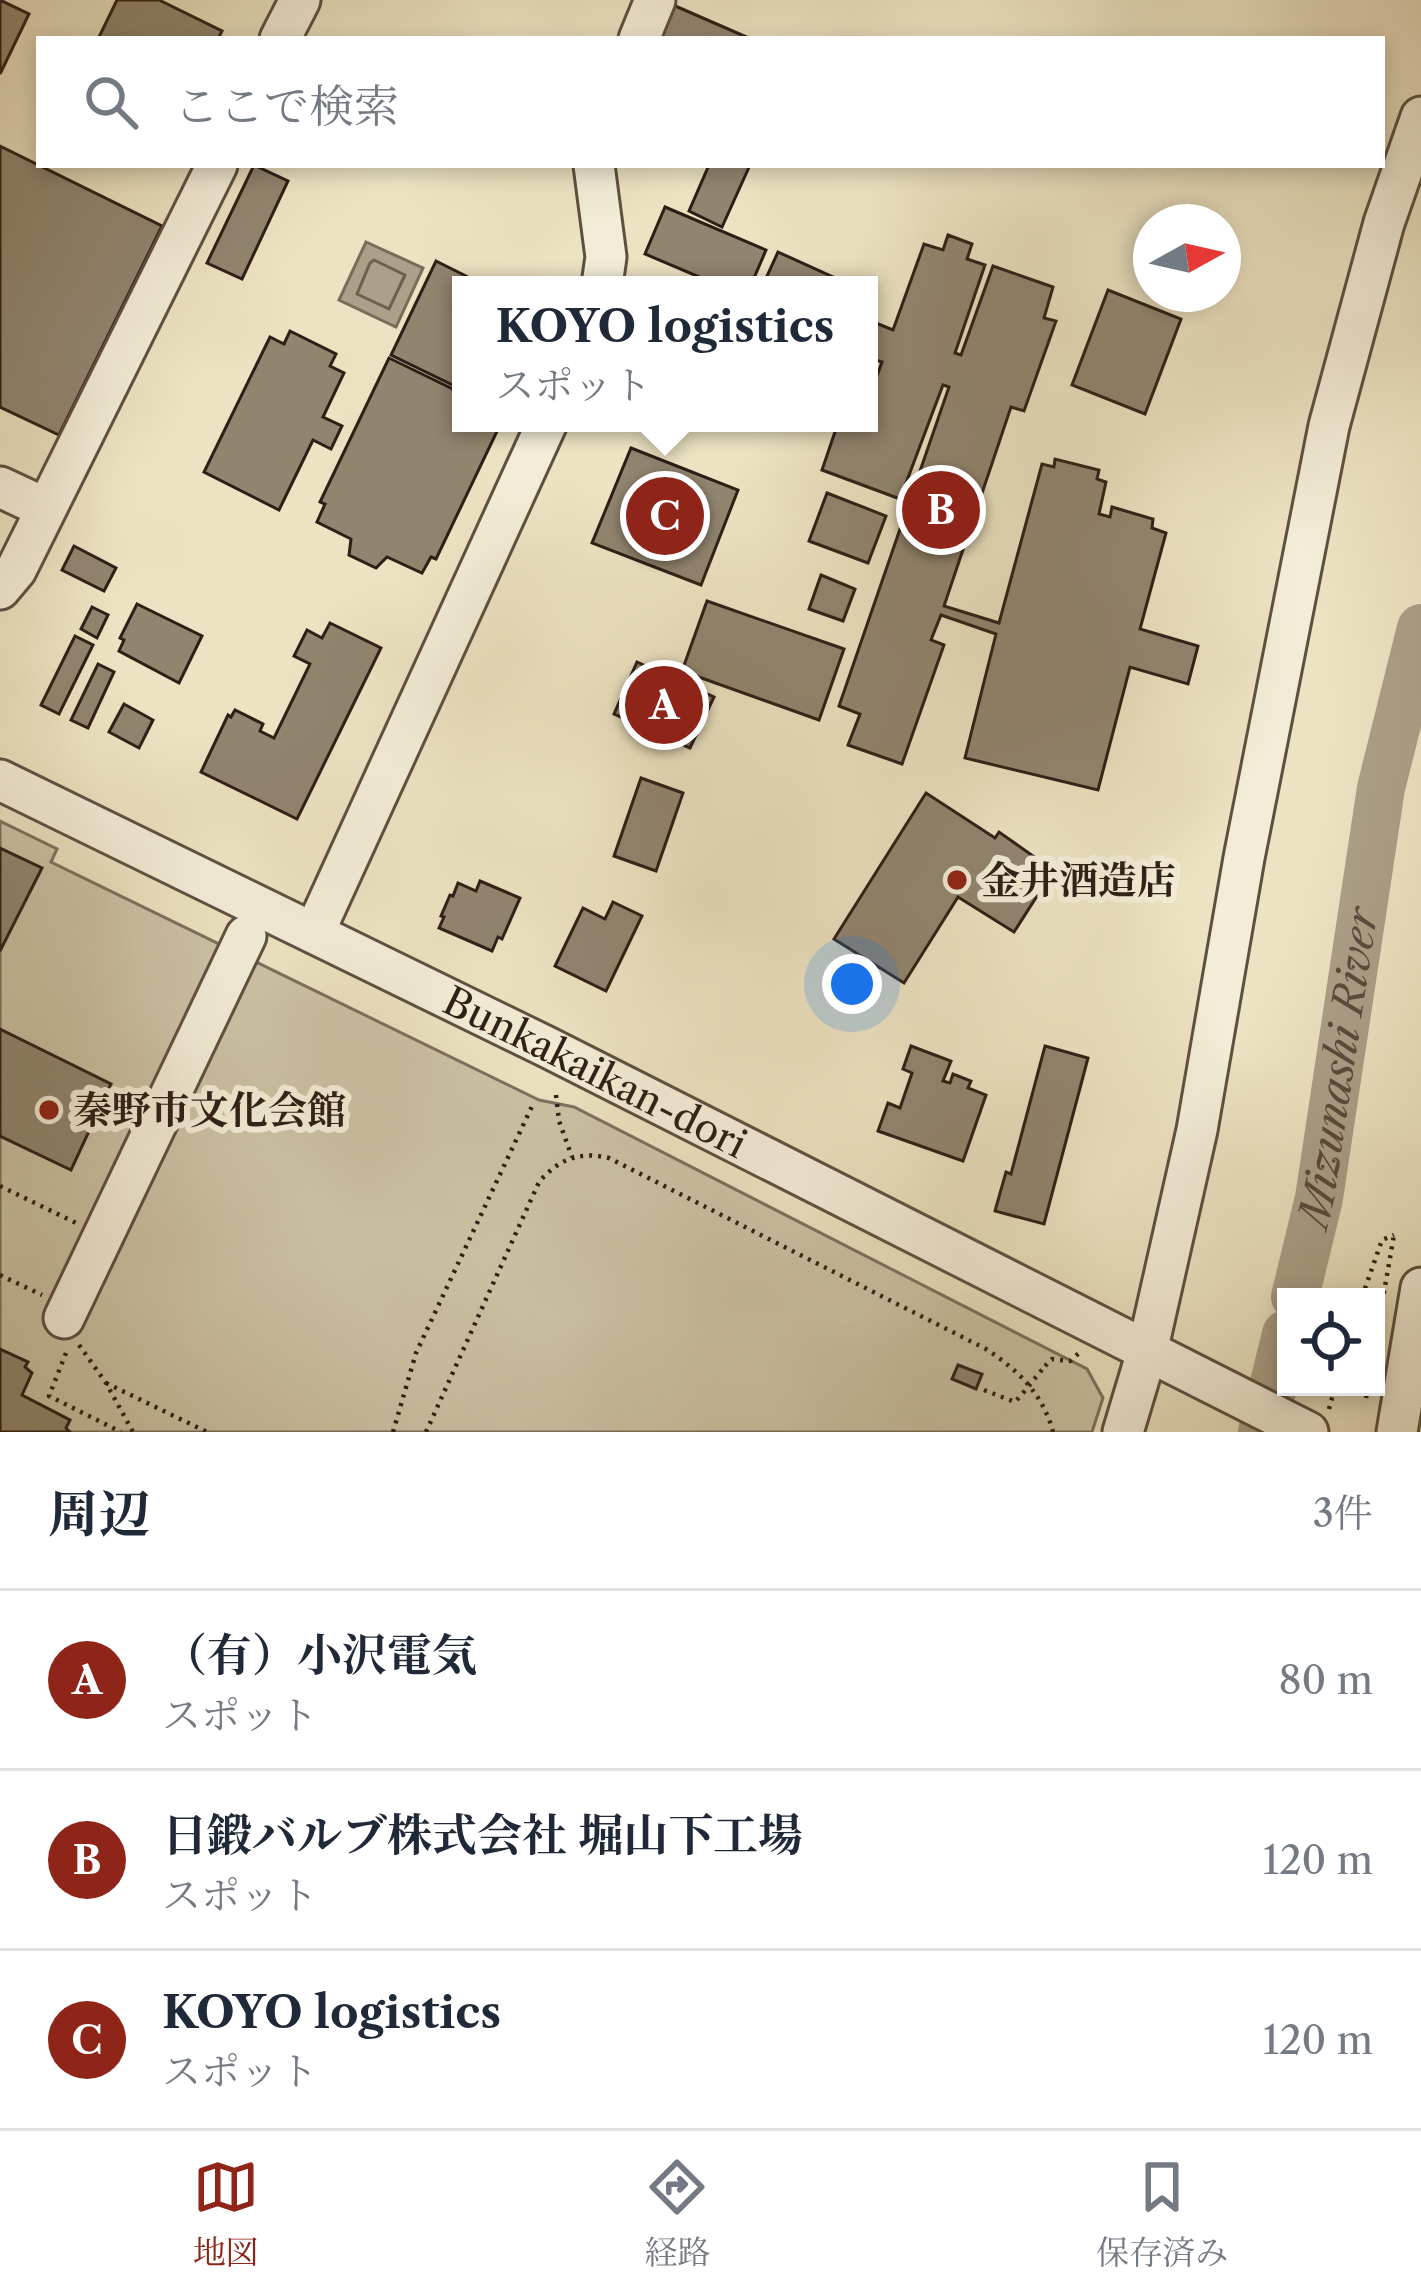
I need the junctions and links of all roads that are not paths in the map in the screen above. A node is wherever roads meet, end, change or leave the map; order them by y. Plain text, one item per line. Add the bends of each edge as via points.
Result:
1 (300, 0) edge
2 (655, 0) edge
3 (282, 36) edge
4 (639, 36) edge
5 (1421, 117) edge
6 (215, 168) edge
7 (594, 168) edge
8 (603, 276) edge
9 (544, 432) edge
10 (0, 487) edge
11 (44, 508) junction
12 (0, 589) edge
13 (0, 780) edge
14 (314, 933) junction
15 (246, 936) dead end
16 (1421, 1288) edge
17 (66, 1313) road end
18 (1147, 1352) junction
19 (1123, 1432) edge
20 (1308, 1432) edge
21 (1396, 1432) edge

1 - 3 street
2 - 4 street
5 - 18 street via 1384,223 1316,482 1197,1130
6 - 11 street
7 - 8 street
9 - 14 street
10 - 11 street
11 - 12 street
13 - 14 street, Bunkakaikan-dori
14 - 18 street, Bunkakaikan-dori
15 - 17 street
16 - 21 street
18 - 19 street
18 - 20 street, Bunkakaikan-dori

